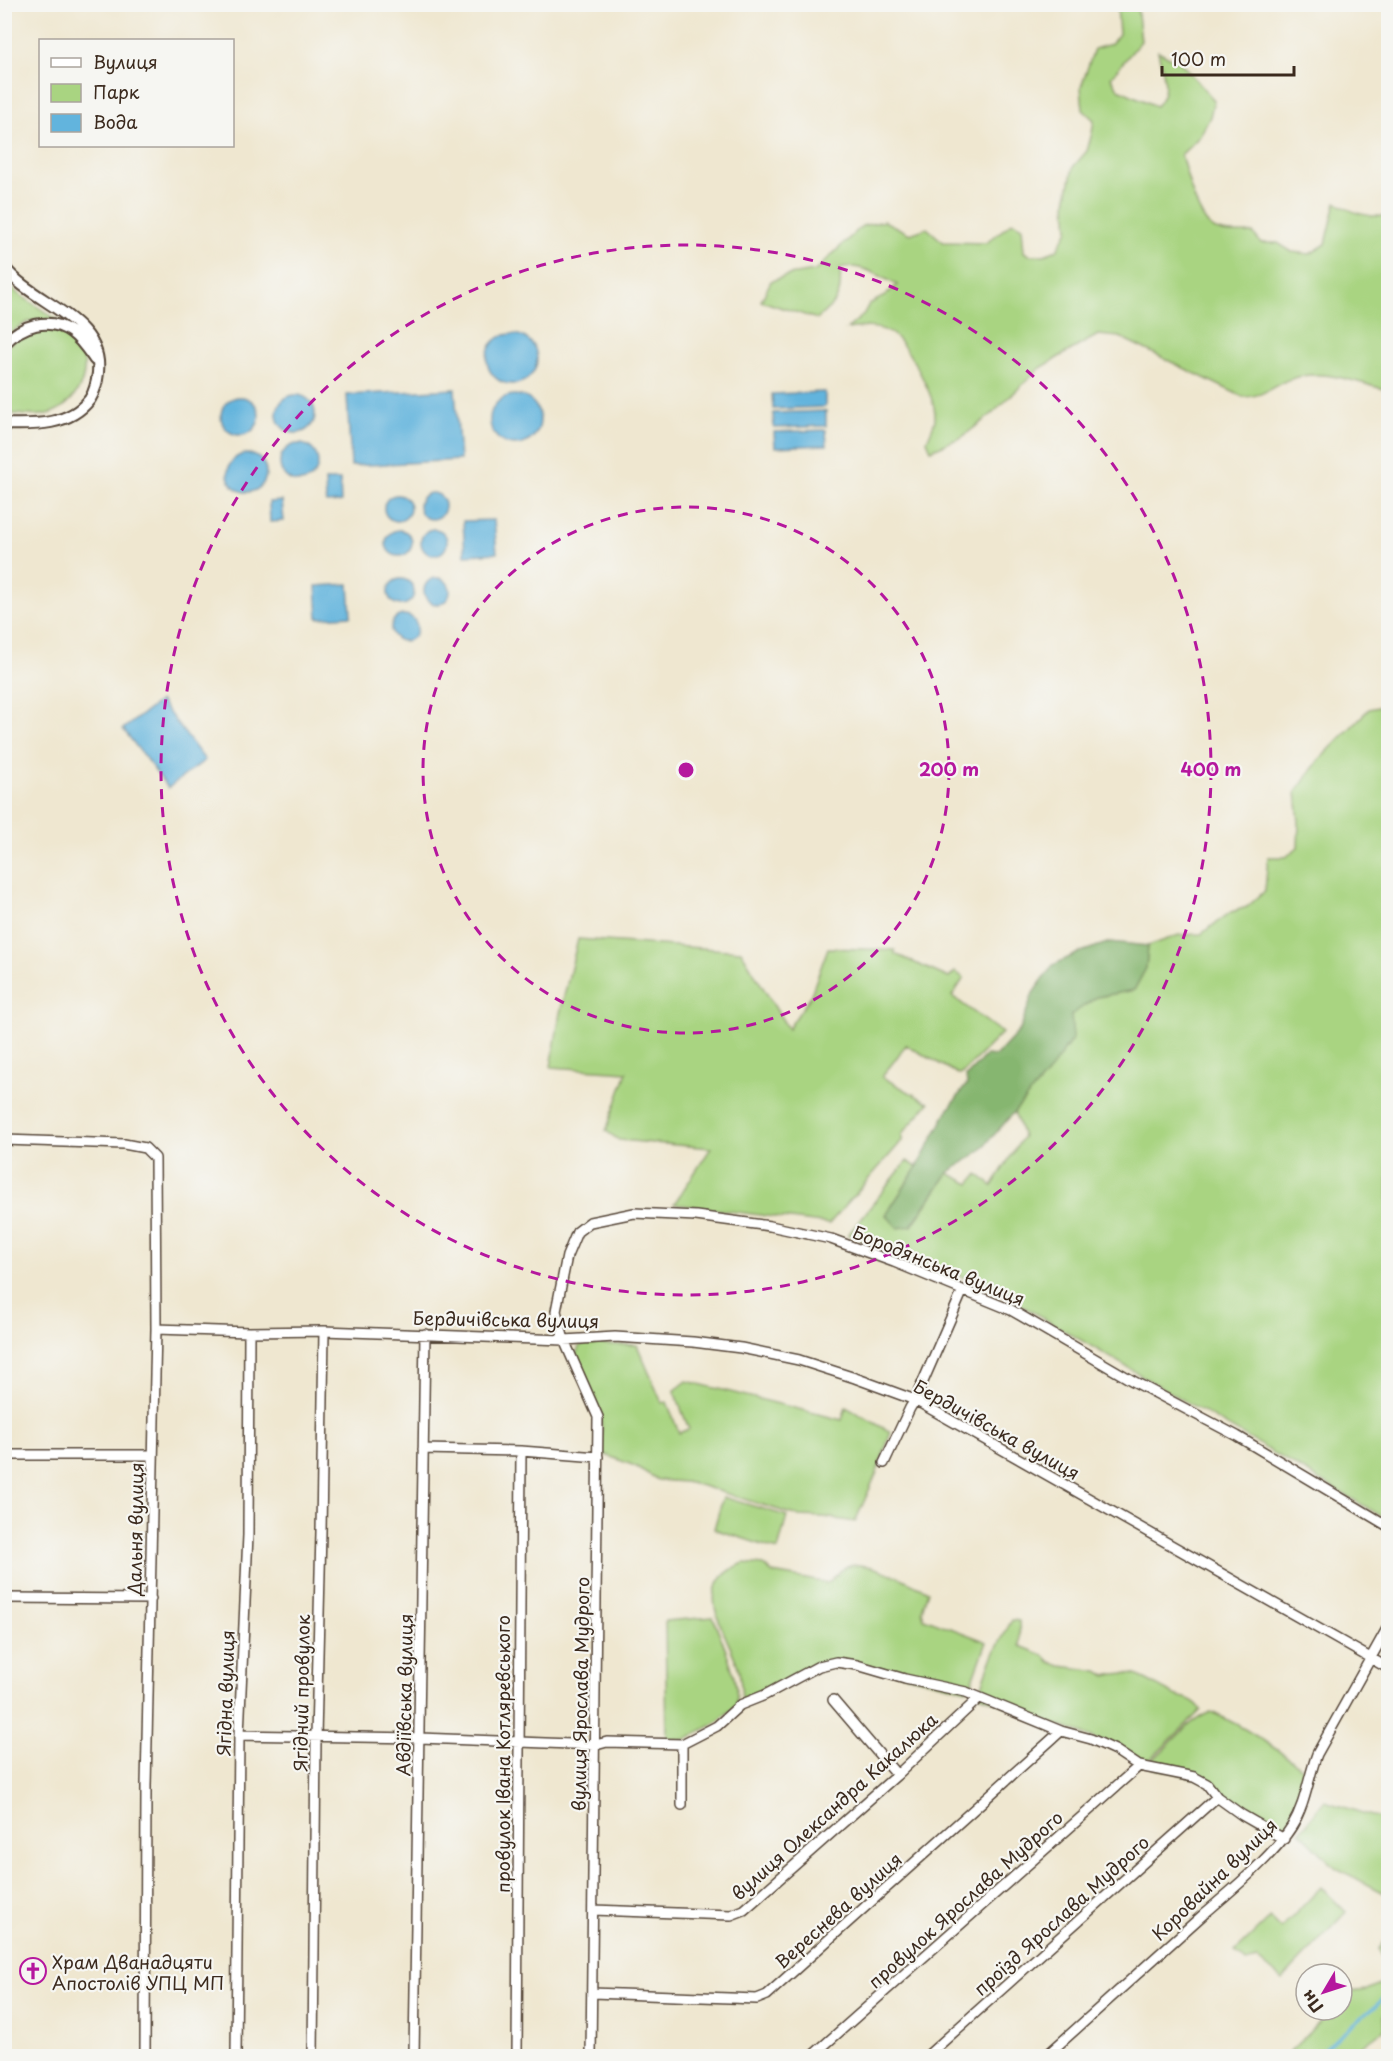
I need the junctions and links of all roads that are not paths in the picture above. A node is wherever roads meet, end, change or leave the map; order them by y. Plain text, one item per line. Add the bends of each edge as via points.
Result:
1 (4, 267) edge
2 (4, 345) edge
3 (99, 365) junction
4 (4, 424) edge
5 (4, 1140) edge
6 (963, 1290) junction
7 (156, 1329) junction
8 (324, 1331) junction
9 (249, 1332) junction
10 (425, 1334) junction
11 (564, 1340) junction
12 (915, 1400) junction
13 (423, 1449) junction
14 (521, 1451) junction
15 (4, 1455) edge
16 (153, 1455) junction
17 (598, 1456) junction
18 (884, 1463) dead end
19 (1389, 1526) edge
20 (4, 1598) edge
21 (151, 1599) junction
22 (1389, 1627) edge
23 (1370, 1658) junction
24 (1389, 1668) edge
25 (978, 1698) junction
26 (833, 1700) dead end
27 (1061, 1731) junction
28 (239, 1735) junction
29 (316, 1737) junction
30 (420, 1738) junction
31 (518, 1741) junction
32 (682, 1744) junction
33 (596, 1745) junction
34 (1139, 1766) junction
35 (897, 1775) junction
36 (1217, 1797) junction
37 (682, 1805) dead end
38 (1284, 1839) junction
39 (593, 1910) junction
40 (592, 1993) junction
41 (145, 2056) edge
42 (236, 2056) edge
43 (313, 2056) edge
44 (414, 2056) edge
45 (517, 2056) edge
46 (591, 2056) edge
47 (812, 2056) edge
48 (927, 2056) edge
49 (1046, 2056) edge

1 - 3 main road via 24,287 83,328 94,345
2 - 3 main road via 22,330 36,324 53,324 70,331
3 - 4 main road via 96,388 84,406 72,414 54,422
5 - 7 street, Дальня вулиця via 124,1144 151,1152 155,1158
6 - 11 street, Бородянська вулиця via 831,1239 696,1216 634,1213 590,1222 571,1242 556,1311
6 - 12 street
6 - 19 street, Бородянська вулиця via 1011,1310
7 - 9 street, Бердичівська вулиця
7 - 16 street, Дальня вулиця
8 - 9 street, Бердичівська вулиця
8 - 10 street, Бердичівська вулиця
8 - 29 street, Ягідний провулок
9 - 28 street, Ягідна вулиця via 248,1535
10 - 11 street, Бердичівська вулиця
10 - 13 street, Авдіївська вулиця
11 - 12 street, Бердичівська вулиця via 615,1337 741,1348 799,1360
11 - 17 street, вулиця Ярослава Мудрого via 598,1417
12 - 18 street
12 - 23 street, Бердичівська вулиця
13 - 14 street
13 - 30 street, Авдіївська вулиця
14 - 17 street
14 - 31 street, провулок Івана Котляревського
15 - 16 street
16 - 21 street, Дальня вулиця
17 - 33 street, вулиця Ярослава Мудрого
20 - 21 street
21 - 41 street, Дальня вулиця
22 - 23 street, Коровайна вулиця
23 - 24 street, Бердичівська вулиця
23 - 38 street, Коровайна вулиця via 1317,1754 1303,1806
25 - 27 street
25 - 32 street via 836,1662 819,1666 740,1705 717,1726
25 - 35 street, вулиця Олександра Какалюка
26 - 35 street
27 - 34 street via 1115,1750
27 - 40 street, Вереснева вулиця via 767,1995 757,1999
28 - 29 street
28 - 42 street, Ягідна вулиця
29 - 30 street
29 - 43 street, Ягідний провулок
30 - 31 street
30 - 44 street, Авдіївська вулиця
31 - 33 street
31 - 45 street, провулок Івана Котляревського
32 - 33 street
32 - 37 street
33 - 39 street, вулиця Ярослава Мудрого
34 - 36 street via 1194,1777 1207,1784
34 - 47 street, провулок Ярослава Мудрого
35 - 39 street, вулиця Олександра Какалюка via 737,1914
36 - 38 street
36 - 48 street, проїзд Ярослава Мудрого
38 - 49 street, Коровайна вулиця
39 - 40 street, вулиця Ярослава Мудрого
40 - 46 street, вулиця Ярослава Мудрого

